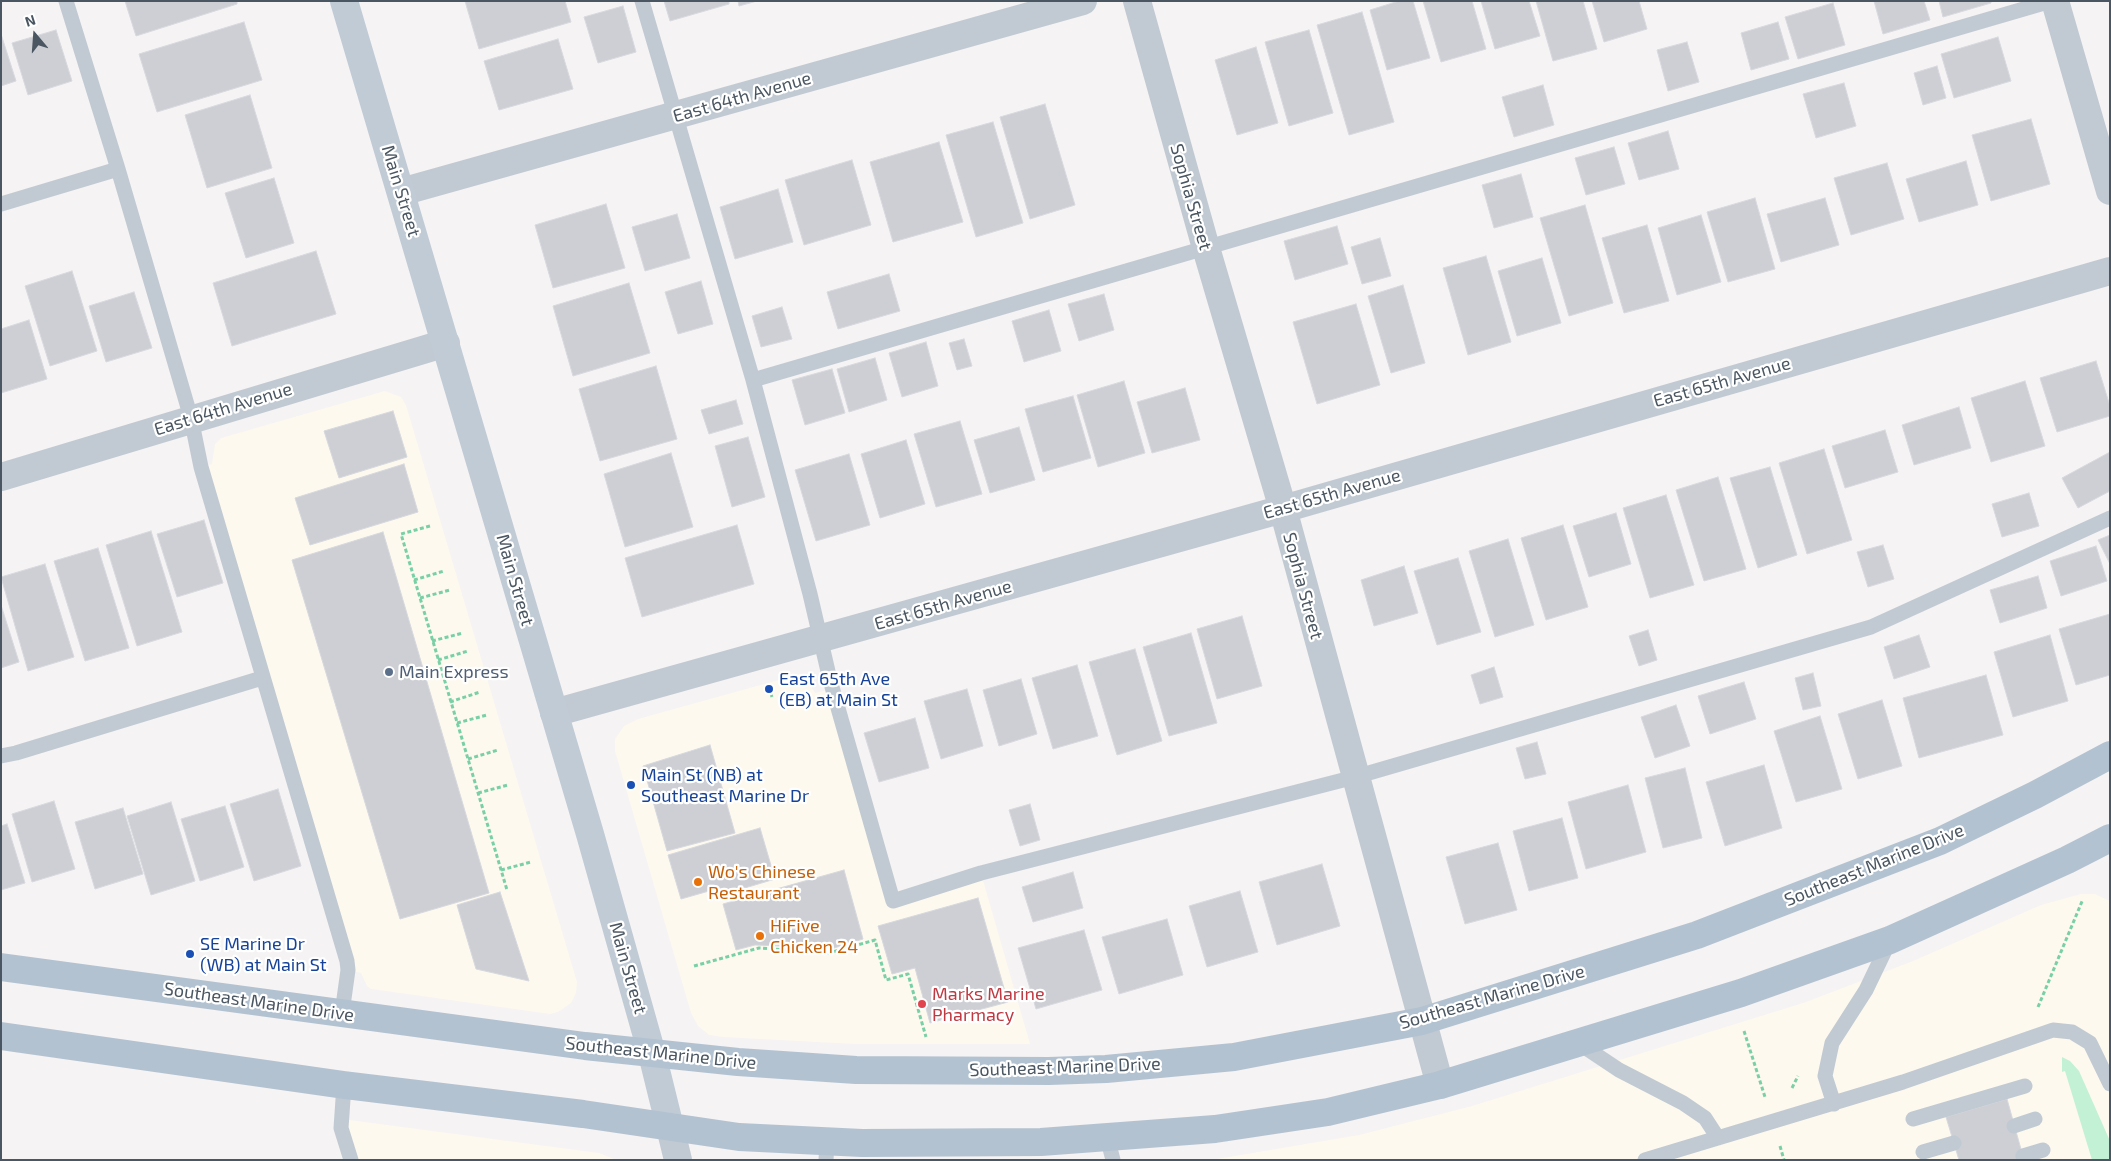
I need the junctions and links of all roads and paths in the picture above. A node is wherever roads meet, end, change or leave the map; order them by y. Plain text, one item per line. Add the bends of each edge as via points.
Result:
1 (66, 1) edge
2 (344, 1) edge
3 (642, 1) edge
4 (1083, 1) edge
5 (1137, 1) edge
6 (2051, 1) edge
7 (2056, 1) edge
8 (676, 116) junction
9 (118, 169) junction
10 (2110, 191) edge
11 (401, 192) junction
12 (1, 204) edge
13 (1206, 248) junction
14 (2110, 271) edge
15 (446, 343) junction
16 (753, 380) junction
17 (191, 418) junction
18 (1, 477) edge
19 (1283, 509) junction
20 (2110, 518) edge
21 (430, 526) dead end
22 (444, 571) dead end
23 (414, 580) junction
24 (450, 590) dead end
25 (420, 598) junction
26 (463, 633) dead end
27 (819, 640) junction
28 (432, 641) junction
29 (468, 651) dead end
30 (438, 660) junction
31 (262, 678) junction
32 (769, 689) dead end
33 (480, 692) dead end
34 (772, 697) dead end
35 (450, 702) junction
36 (554, 713) junction
37 (487, 715) dead end
38 (457, 723) junction
39 (498, 750) dead end
40 (1, 756) edge
41 (468, 759) junction
42 (2108, 760) edge
43 (1355, 777) junction
44 (508, 785) dead end
45 (478, 793) junction
46 (2110, 838) edge
47 (531, 862) dead end
48 (501, 870) junction
49 (507, 890) dead end
50 (2083, 899) dead end
51 (1890, 940) junction
52 (694, 966) dead end
53 (1, 967) edge
54 (342, 1013) junction
55 (1422, 1022) junction
56 (1744, 1031) dead end
57 (2044, 1034) junction
58 (1, 1036) edge
59 (926, 1037) dead end
60 (1580, 1044) junction
61 (652, 1054) junction
62 (2110, 1084) edge
63 (344, 1085) junction
64 (1440, 1085) junction
65 (2025, 1086) dead end
66 (1766, 1100) dead end
67 (1834, 1104) junction
68 (1913, 1119) dead end
69 (2035, 1119) dead end
70 (670, 1126) junction
71 (2014, 1126) dead end
72 (1718, 1138) junction
73 (1779, 1143) dead end
74 (1954, 1143) dead end
75 (1110, 1148) edge
76 (826, 1150) edge
77 (2044, 1150) dead end
78 (1923, 1152) dead end
79 (2023, 1156) dead end
80 (351, 1160) edge
81 (678, 1160) edge
82 (1645, 1160) edge
83 (1784, 1160) edge

1 - 9 lane
2 - 11 main road, Main Street
3 - 8 lane
4 - 8 street, East 64th Avenue
5 - 13 street, Sophia Street
6 - 13 lane
7 - 10 street
8 - 11 street, East 64th Avenue
8 - 16 lane
9 - 12 lane
9 - 17 lane
11 - 15 main road, Main Street
13 - 16 lane
13 - 19 street, Sophia Street
14 - 19 street, East 65th Avenue
15 - 17 street, East 64th Avenue
15 - 36 main road, Main Street
16 - 27 lane via 810,594
17 - 18 street, East 64th Avenue
17 - 31 lane via 200,467
19 - 27 street, East 65th Avenue
19 - 43 street, Sophia Street
20 - 43 lane via 1872,627
21 - 23 path via 401,534
22 - 23 path
23 - 25 path
24 - 25 path
25 - 28 path
26 - 28 path
27 - 36 street, East 65th Avenue
27 - 43 lane via 892,900 981,873
28 - 30 path
29 - 30 path
30 - 35 path
31 - 40 lane
31 - 54 lane via 347,961
32 - 34 path
33 - 35 path
35 - 38 path
36 - 61 main road, Main Street
37 - 38 path
38 - 41 path
39 - 41 path
41 - 45 path
42 - 55 main road, Southeast Marine Drive via 1940,840 1697,935
43 - 55 street, Sophia Street
44 - 45 path
45 - 48 path
46 - 51 main road
47 - 48 path
48 - 49 path
50 - 57 path via 2037,1010
51 - 60 main road via 1741,993
51 - 67 lane via 1866,990 1832,1043 1825,1076
52 - 59 path via 759,948 829,953 875,940 886,980 908,974
53 - 54 main road, Southeast Marine Drive
54 - 61 main road, Southeast Marine Drive
55 - 61 main road, Southeast Marine Drive via 1234,1057 1106,1069 856,1070
55 - 64 street, Sophia Street
56 - 66 path
57 - 62 lane via 2053,1030 2072,1032 2090,1043
57 - 67 lane
58 - 63 main road
60 - 64 main road
60 - 72 lane via 1618,1070 1683,1103 1704,1118
61 - 70 main road, Main Street
63 - 70 main road
63 - 80 lane via 341,1128
64 - 75 main road via 1328,1112
65 - 68 lane
67 - 72 lane
69 - 71 lane
70 - 76 main road
70 - 81 street, Main Street
72 - 82 lane
73 - 83 path
74 - 78 lane
75 - 76 main road via 1041,1142
77 - 79 lane

